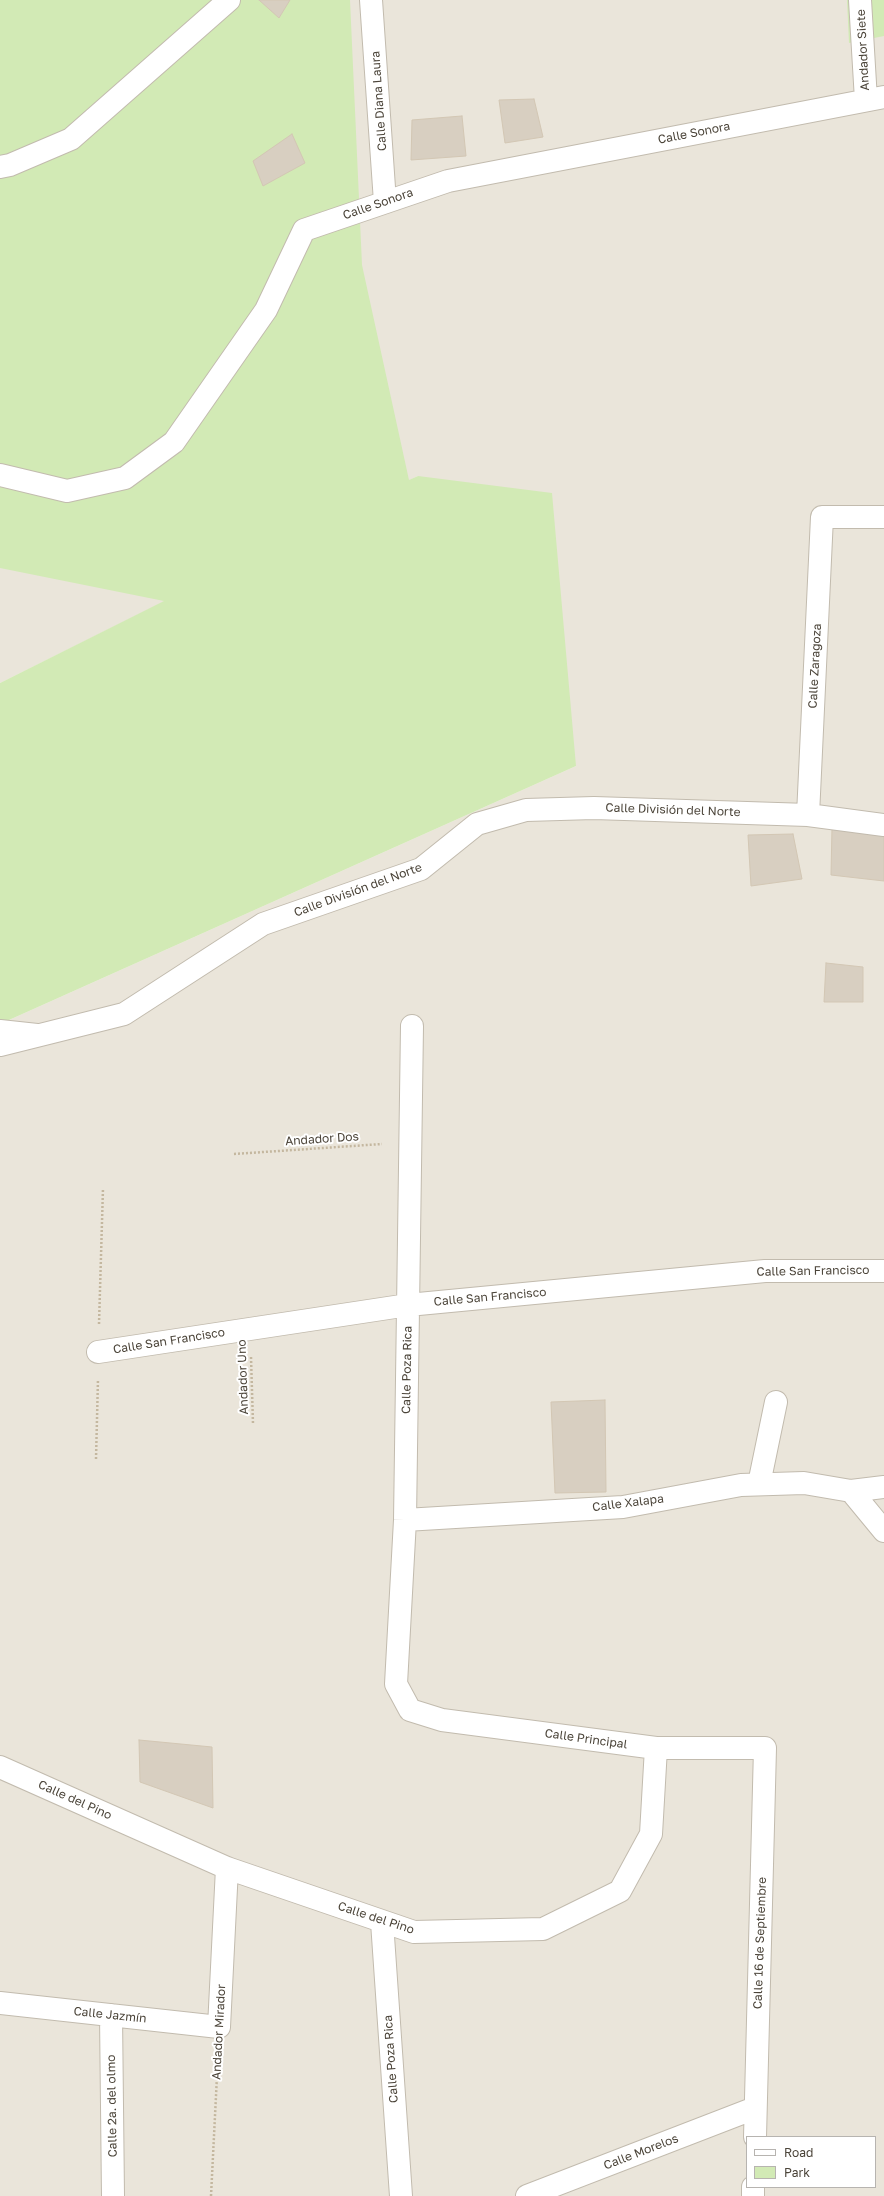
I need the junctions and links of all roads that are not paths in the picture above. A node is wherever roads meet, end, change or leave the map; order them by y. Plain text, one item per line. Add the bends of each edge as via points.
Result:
1 (229, 0) edge
2 (860, 0) edge
3 (373, 3) edge
4 (875, 98) edge
5 (0, 167) edge
6 (385, 202) junction
7 (0, 475) edge
8 (884, 516) edge
9 (808, 815) junction
10 (884, 825) edge
11 (412, 1026) dead end
12 (0, 1031) edge
13 (38, 1036) junction
14 (0, 1045) edge
15 (884, 1271) edge
16 (408, 1305) junction
17 (98, 1352) dead end
18 (776, 1402) dead end
19 (760, 1484) junction
20 (884, 1488) edge
21 (851, 1491) junction
22 (405, 1520) junction
23 (884, 1532) edge
24 (410, 1710) joint
25 (656, 1748) junction
26 (765, 1748) joint
27 (0, 1767) edge
28 (227, 1868) junction
29 (382, 1922) junction
30 (0, 2003) edge
31 (111, 2015) junction
32 (219, 2027) joint
33 (755, 2108) junction
34 (755, 2136) edge
35 (113, 2196) edge
36 (401, 2196) edge
37 (527, 2196) edge

1 - 5 street via 71,139
2 - 4 street, Andador Siete
3 - 6 street, Calle Diana Laura
4 - 6 street, Calle Sonora via 448,181
6 - 7 street, Calle Sonora via 304,230 266,310 174,442 125,478 67,491
8 - 9 street, Calle Zaragoza via 822,517
9 - 10 street, Calle División del Norte
9 - 13 street, Calle División del Norte via 594,808 526,810 477,824 421,869 263,924 124,1014
11 - 16 street, Calle Poza Rica
12 - 13 street, Calle División del Norte
13 - 14 street, Calle División del Norte
15 - 16 street, Calle San Francisco via 765,1271
16 - 17 street, Calle San Francisco
16 - 22 street, Calle Poza Rica
18 - 19 street
19 - 21 street, Calle Xalapa via 804,1483
19 - 22 street, Calle Xalapa via 741,1485 623,1507
20 - 21 street, Calle Xalapa
21 - 23 street
22 - 24 street, Calle Poza Rica via 396,1684
24 - 25 street, Calle Principal via 442,1720
25 - 26 street, Calle Principal
25 - 29 street, Calle del Pino via 651,1834 620,1891 542,1929 414,1932
26 - 33 street, Calle 16 de Septiembre
27 - 28 street, Calle del Pino
28 - 29 street, Calle del Pino
28 - 32 street, Andador Mirador
29 - 36 street, Calle Poza Rica
30 - 31 street, Calle Jazmín
31 - 32 street, Calle Jazmín
31 - 35 street, Calle 2a. del olmo
33 - 34 street, Calle 16 de Septiembre
33 - 37 street, Calle Morelos

